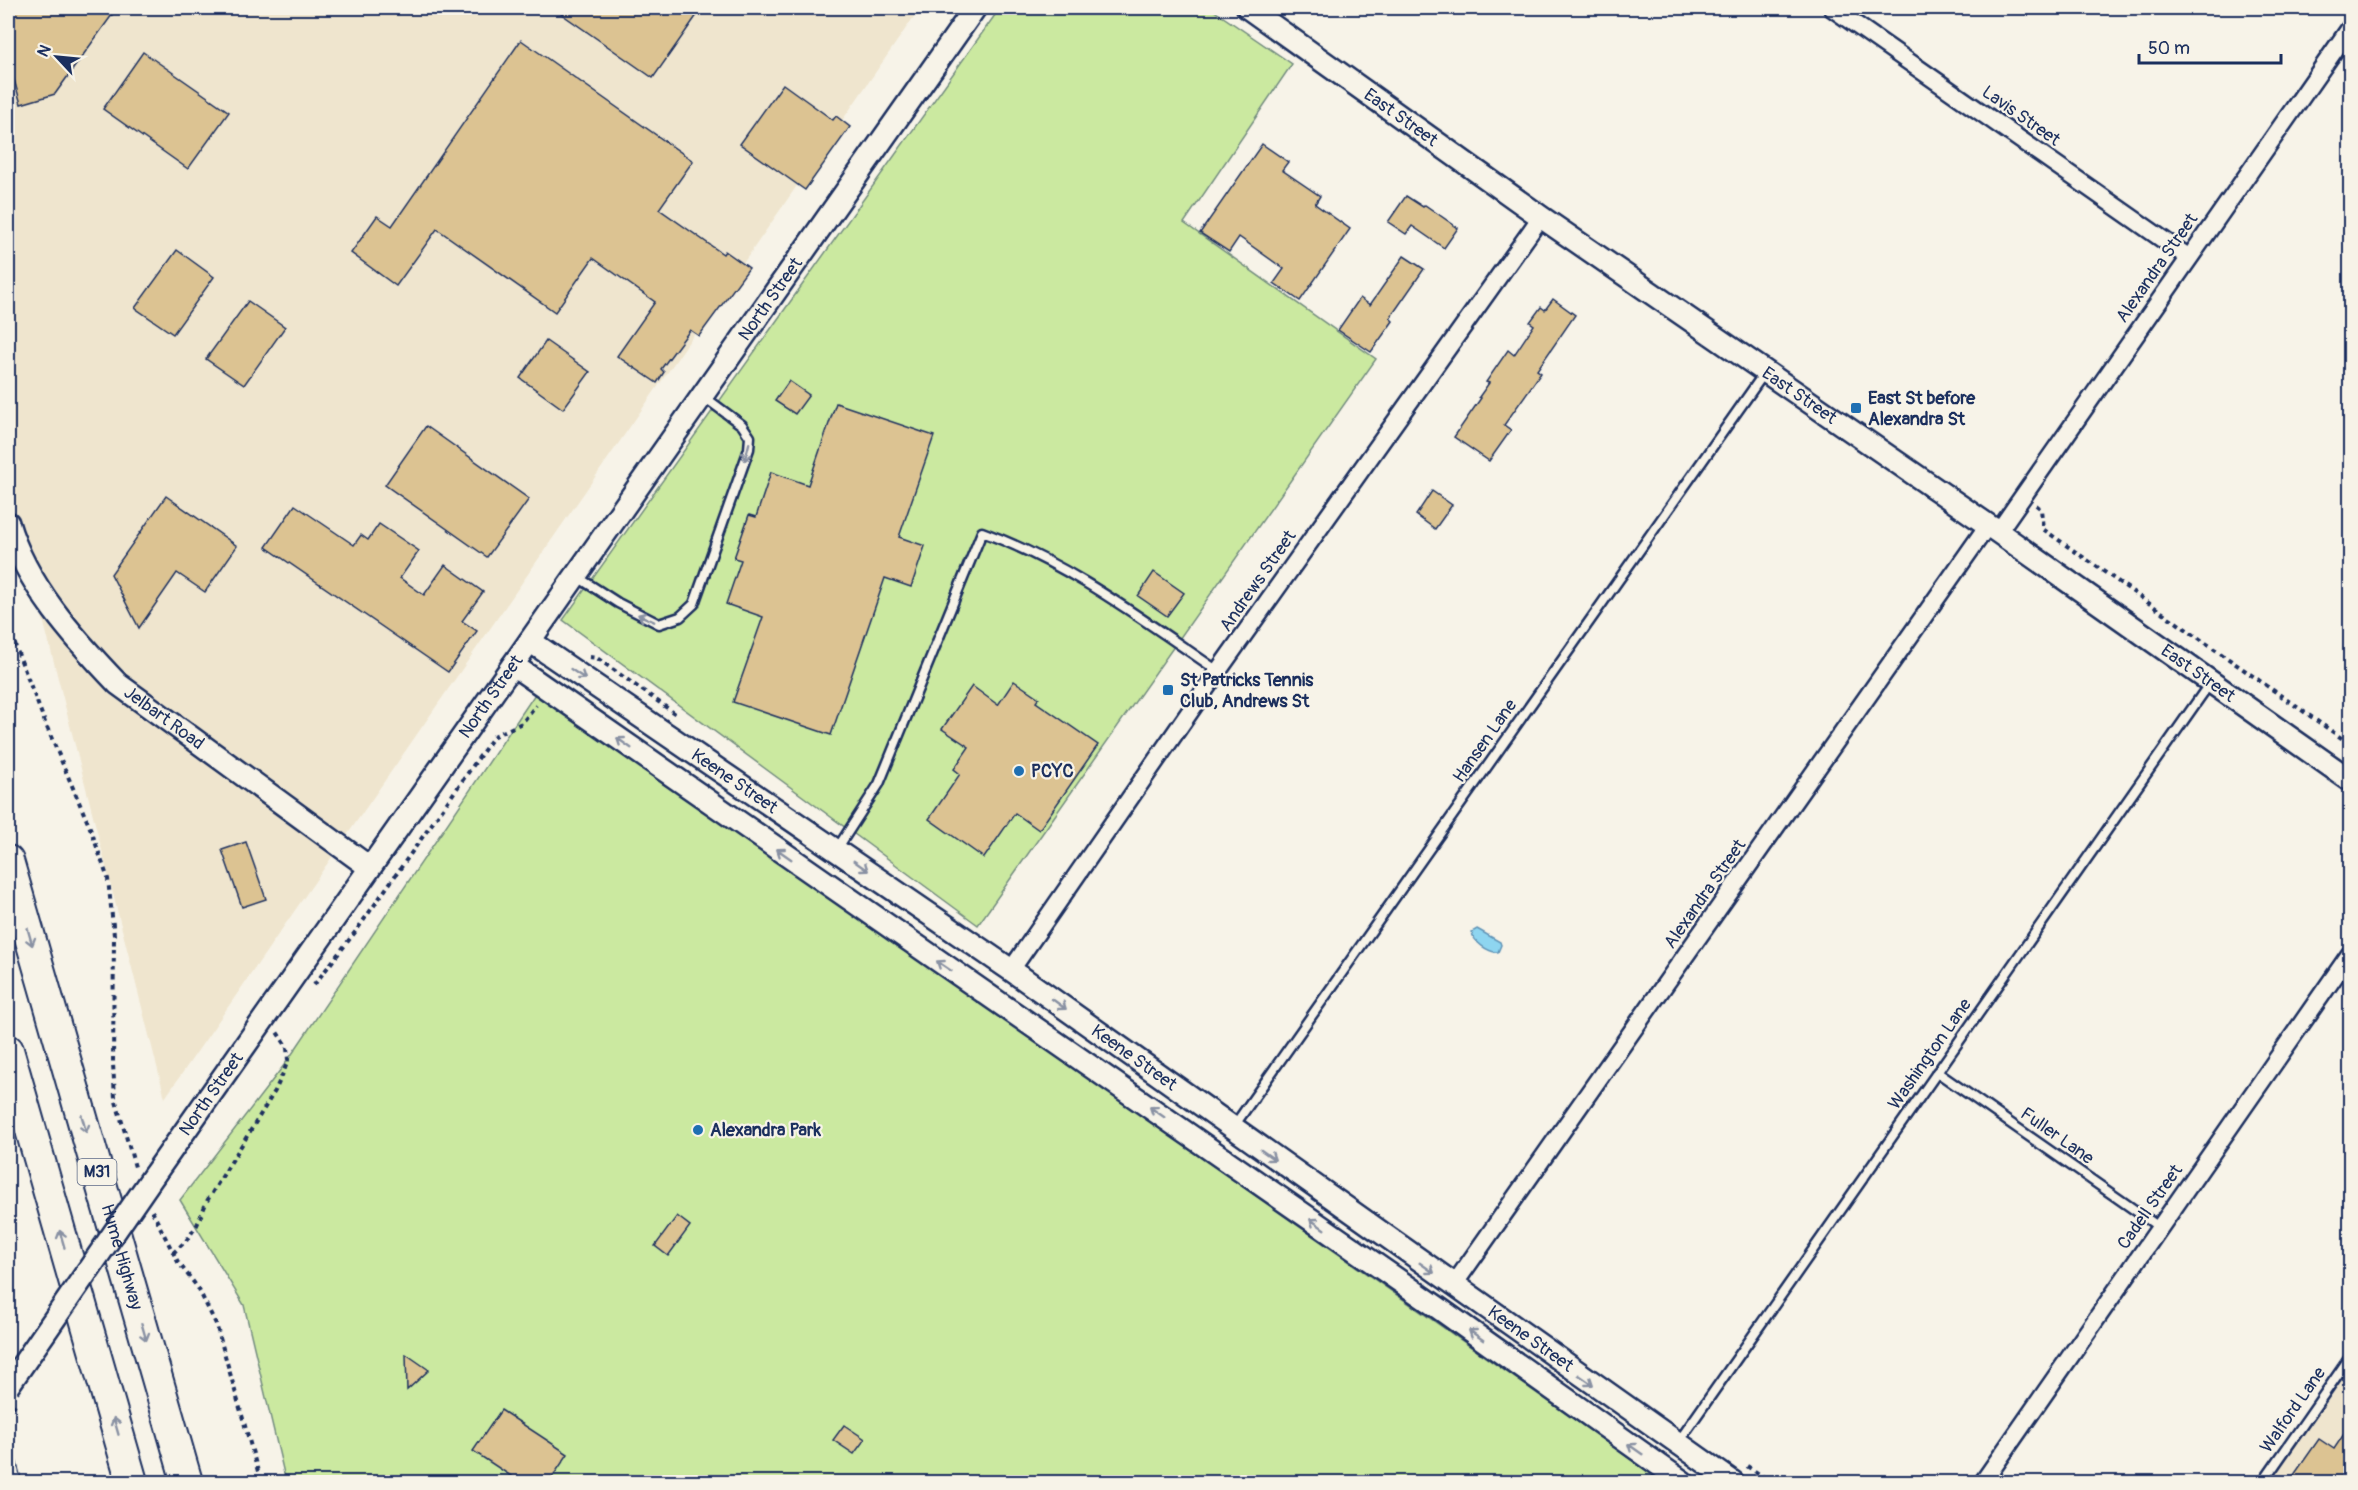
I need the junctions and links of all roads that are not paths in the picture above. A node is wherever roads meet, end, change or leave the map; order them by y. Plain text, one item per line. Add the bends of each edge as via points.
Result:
1 (975, 8) edge
2 (1248, 8) edge
3 (1832, 8) edge
4 (2350, 28) edge
5 (1541, 217) junction
6 (2188, 257) junction
7 (1765, 372) junction
8 (702, 396) junction
9 (8, 523) edge
10 (1993, 528) junction
11 (576, 576) junction
12 (530, 641) junction
13 (513, 665) junction
14 (1218, 670) junction
15 (2210, 683) junction
16 (2350, 780) edge
17 (837, 849) junction
18 (8, 861) edge
19 (369, 867) junction
20 (2350, 954) edge
21 (1011, 970) junction
22 (992, 998) junction
23 (8, 1050) edge
24 (1937, 1072) junction
25 (1232, 1129) junction
26 (2159, 1227) junction
27 (1453, 1286) junction
28 (1437, 1307) junction
29 (2350, 1357) edge
30 (8, 1386) edge
31 (1677, 1444) junction
32 (132, 1482) edge
33 (187, 1482) edge
34 (1683, 1482) edge
35 (1732, 1482) edge
36 (1983, 1482) edge
37 (2263, 1482) edge

1 - 8 street, North Street
2 - 5 street, East Street
3 - 6 street, Lavis Street
4 - 6 street, Alexandra Street
5 - 7 street, East Street
5 - 14 street, Andrews Street
6 - 10 street, Alexandra Street via 2023,495
7 - 10 street, East Street
7 - 25 lane, Hansen Lane
8 - 11 street, North Street
8 -> 11 lane via 742,425 750,437 694,604 680,617 659,624
9 - 19 street, Jelbart Road via 25,565 44,595 89,654 118,684
10 - 15 street, East Street
10 - 27 street, Alexandra Street
11 - 12 street, North Street
12 - 13 street, North Street
12 -> 17 street, Keene Street
13 - 19 street, North Street
22 -> 13 street, Keene Street
14 - 17 lane via 1092,586 982,532 879,784
14 - 21 street, Andrews Street
15 - 16 street, East Street
15 - 24 lane, Washington Lane
17 -> 21 street, Keene Street
18 -> 33 highway, Hume Highway / M31
19 - 30 street, North Street, bridge via 275,1026 145,1173
20 - 26 street, Cadell Street
21 - 22 street
21 -> 25 street, Keene Street
28 -> 22 street, Keene Street
32 -> 23 highway
24 - 26 lane, Fuller Lane
24 - 31 lane, Washington Lane
25 -> 27 street, Keene Street
26 - 36 street, Cadell Street
27 - 28 street
27 -> 31 street, Keene Street
34 -> 28 street, Keene Street
29 - 37 lane, Walford Lane
31 - 35 street, Keene Street

